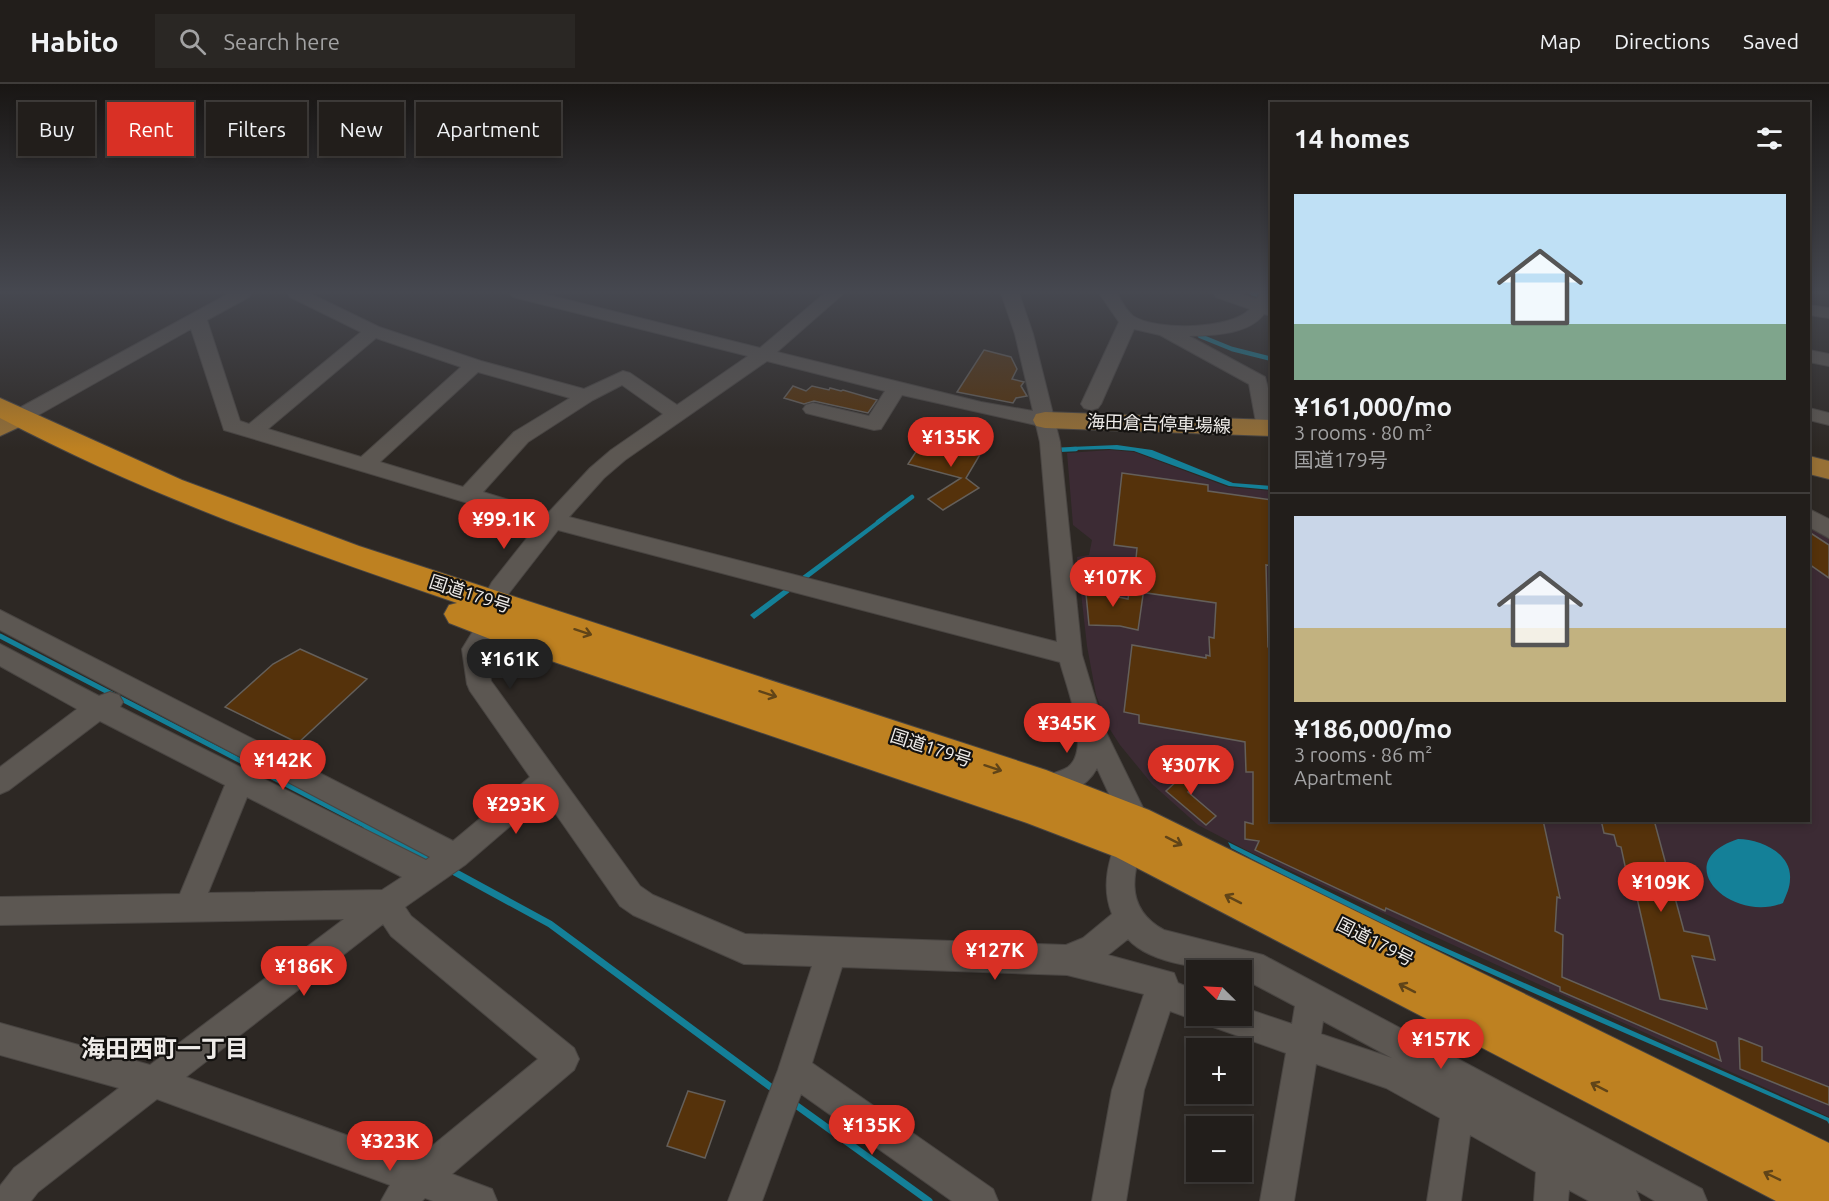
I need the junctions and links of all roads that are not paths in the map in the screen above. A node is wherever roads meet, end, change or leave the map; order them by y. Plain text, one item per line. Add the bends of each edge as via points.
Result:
1 (147, 345) edge
2 (206, 345) edge
3 (356, 345) edge
4 (415, 345) edge
5 (724, 345) edge
6 (775, 345) edge
7 (1027, 345) edge
8 (1119, 345) edge
9 (1190, 345) edge
10 (763, 355) junction
11 (1810, 356) edge
12 (1829, 360) edge
13 (474, 365) junction
14 (897, 388) junction
15 (586, 396) junction
16 (1091, 404) dead end
17 (813, 409) dead end
18 (676, 414) junction
19 (1810, 414) edge
20 (1829, 419) edge
21 (5, 422) edge
22 (1270, 428) edge
23 (254, 430) junction
24 (1049, 440) junction
25 (366, 464) junction
26 (1810, 465) edge
27 (1829, 470) edge
28 (469, 494) junction
29 (1810, 518) edge
30 (553, 521) junction
31 (1829, 530) edge
32 (492, 614) junction
33 (0, 619) edge
34 (0, 654) edge
35 (1070, 655) junction
36 (132, 687) junction
37 (100, 709) junction
38 (1091, 728) junction
39 (548, 778) junction
40 (240, 781) junction
41 (0, 782) edge
42 (1046, 786) junction
43 (1133, 834) junction
44 (455, 856) junction
45 (427, 875) junction
46 (386, 904) junction
47 (189, 906) junction
48 (0, 911) edge
49 (1129, 919) junction
50 (831, 953) junction
51 (1067, 960) junction
52 (1160, 992) junction
53 (1312, 998) junction
54 (1186, 1002) edge
55 (1252, 1026) edge
56 (0, 1040) edge
57 (1304, 1045) junction
58 (794, 1070) junction
59 (154, 1082) junction
60 (1460, 1093) junction
61 (1554, 1164) junction
62 (1829, 1167) edge
63 (409, 1190) edge
64 (10, 1201) edge
65 (480, 1201) edge
66 (745, 1201) edge
67 (981, 1201) edge
68 (1109, 1201) edge
69 (1276, 1201) edge
70 (1444, 1201) edge
71 (1551, 1201) edge
72 (1623, 1201) edge
73 (1690, 1201) edge
74 (1825, 1201) edge

1 - 21 street
2 - 23 street via 231,425
3 - 23 street
4 - 13 street
5 - 10 street
6 - 10 street
7 - 24 street
8 - 16 street
9 - 22 street via 1258,381
10 - 14 street
10 - 18 street
11 - 12 street
13 - 15 street
13 - 25 street
14 - 17 street via 874,424
14 - 24 street via 981,408
15 - 18 street via 623,377
15 - 28 street via 520,437
18 - 30 street via 611,461
19 - 20 street
21 - 32 highway, 国道179号 via 229,530
22 - 24 main road, 海田倉吉停車場線
23 - 25 street
24 - 35 street
25 - 28 street
26 - 27 main road
28 - 30 street
29 - 31 street
30 - 32 street via 500,588
30 - 35 street
32 - 39 street via 474,649 479,684
32 -> 42 highway, 国道179号
32 - 43 highway, 国道179号 via 525,639 1032,808
33 - 36 street
34 - 37 street
35 - 38 street
36 - 37 street
36 - 44 street
37 - 40 street
37 - 41 street
38 - 42 street via 1090,756 1084,768 1074,778
38 - 43 street
39 - 44 street
39 - 50 street via 630,896 643,905 744,949
40 - 45 street
40 - 47 street
42 - 43 highway, 国道179号
43 - 49 street via 1120,873 1122,903
43 -> 62 highway, 国道179号
74 -> 43 highway, 国道179号
44 - 45 street
45 - 46 street
46 - 47 street
46 - 59 street
46 - 63 street via 401,926 563,1059
47 - 48 street
49 - 51 street via 1094,948
49 - 53 street via 1143,934 1159,942 1252,966
50 - 51 street
50 - 58 street
51 - 52 street via 1163,984
52 - 54 street
52 - 68 street via 1128,1090
53 - 57 street
53 - 60 street
55 - 57 street
56 - 59 street
57 - 60 street
57 - 69 street
58 - 66 street
58 - 67 street
59 - 63 street
59 - 64 street via 26,1180
60 - 61 street
60 - 70 street
60 - 73 street
61 - 71 street
61 - 72 street
63 - 65 street

